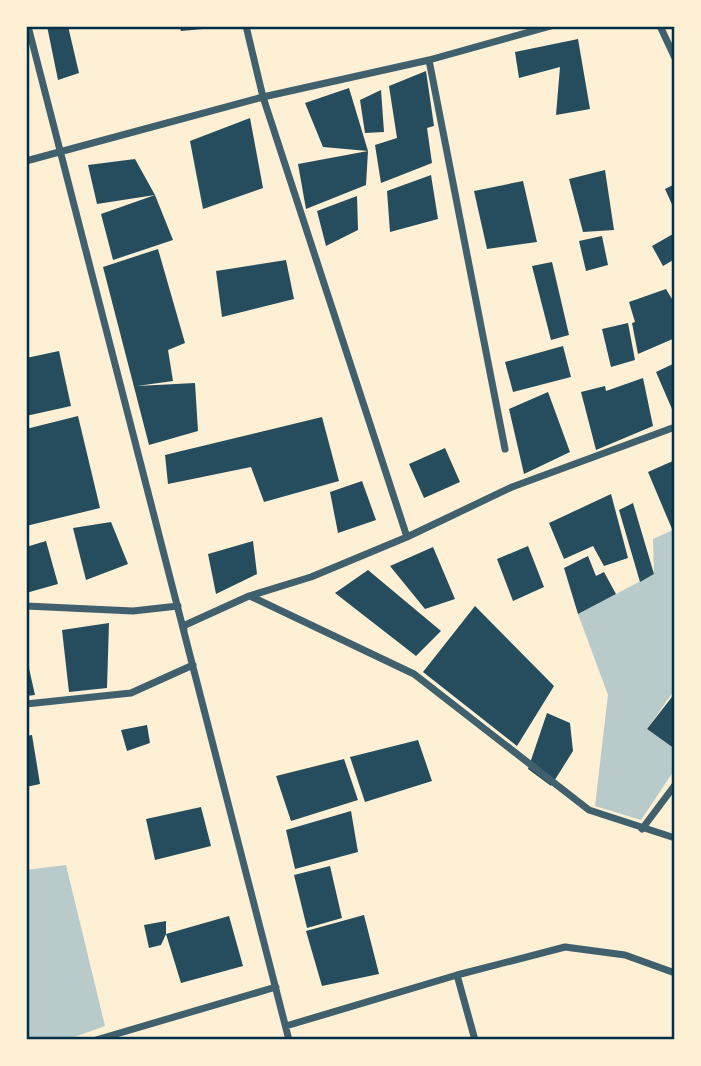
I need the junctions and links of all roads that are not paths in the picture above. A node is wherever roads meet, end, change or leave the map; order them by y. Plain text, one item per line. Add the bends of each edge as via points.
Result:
1 (28, 26) edge
2 (246, 26) edge
3 (551, 26) edge
4 (660, 26) edge
5 (675, 58) edge
6 (429, 60) junction
7 (263, 97) junction
8 (61, 153) junction
9 (26, 161) edge
10 (675, 426) edge
11 (505, 449) dead end
12 (407, 537) junction
13 (249, 596) junction
14 (26, 606) edge
15 (178, 606) junction
16 (193, 667) junction
17 (26, 704) edge
18 (675, 785) edge
19 (642, 829) junction
20 (675, 838) edge
21 (675, 973) edge
22 (457, 975) junction
23 (276, 987) junction
24 (286, 1026) junction
25 (96, 1040) edge
26 (289, 1040) edge
27 (475, 1040) edge

1 - 8 street
2 - 7 street
3 - 6 street
4 - 5 street
6 - 7 street
6 - 11 street
7 - 8 street
7 - 12 street
8 - 9 street
8 - 15 street
10 - 12 street via 512,487
12 - 13 street via 311,577
13 - 16 street via 183,626
13 - 19 street via 414,674 589,810
14 - 15 street via 133,611
15 - 16 street
16 - 17 street via 131,692
16 - 23 street
18 - 19 street
19 - 20 street
21 - 22 street via 625,955 565,947
22 - 24 street
22 - 27 street
23 - 24 street
23 - 25 street
24 - 26 street

